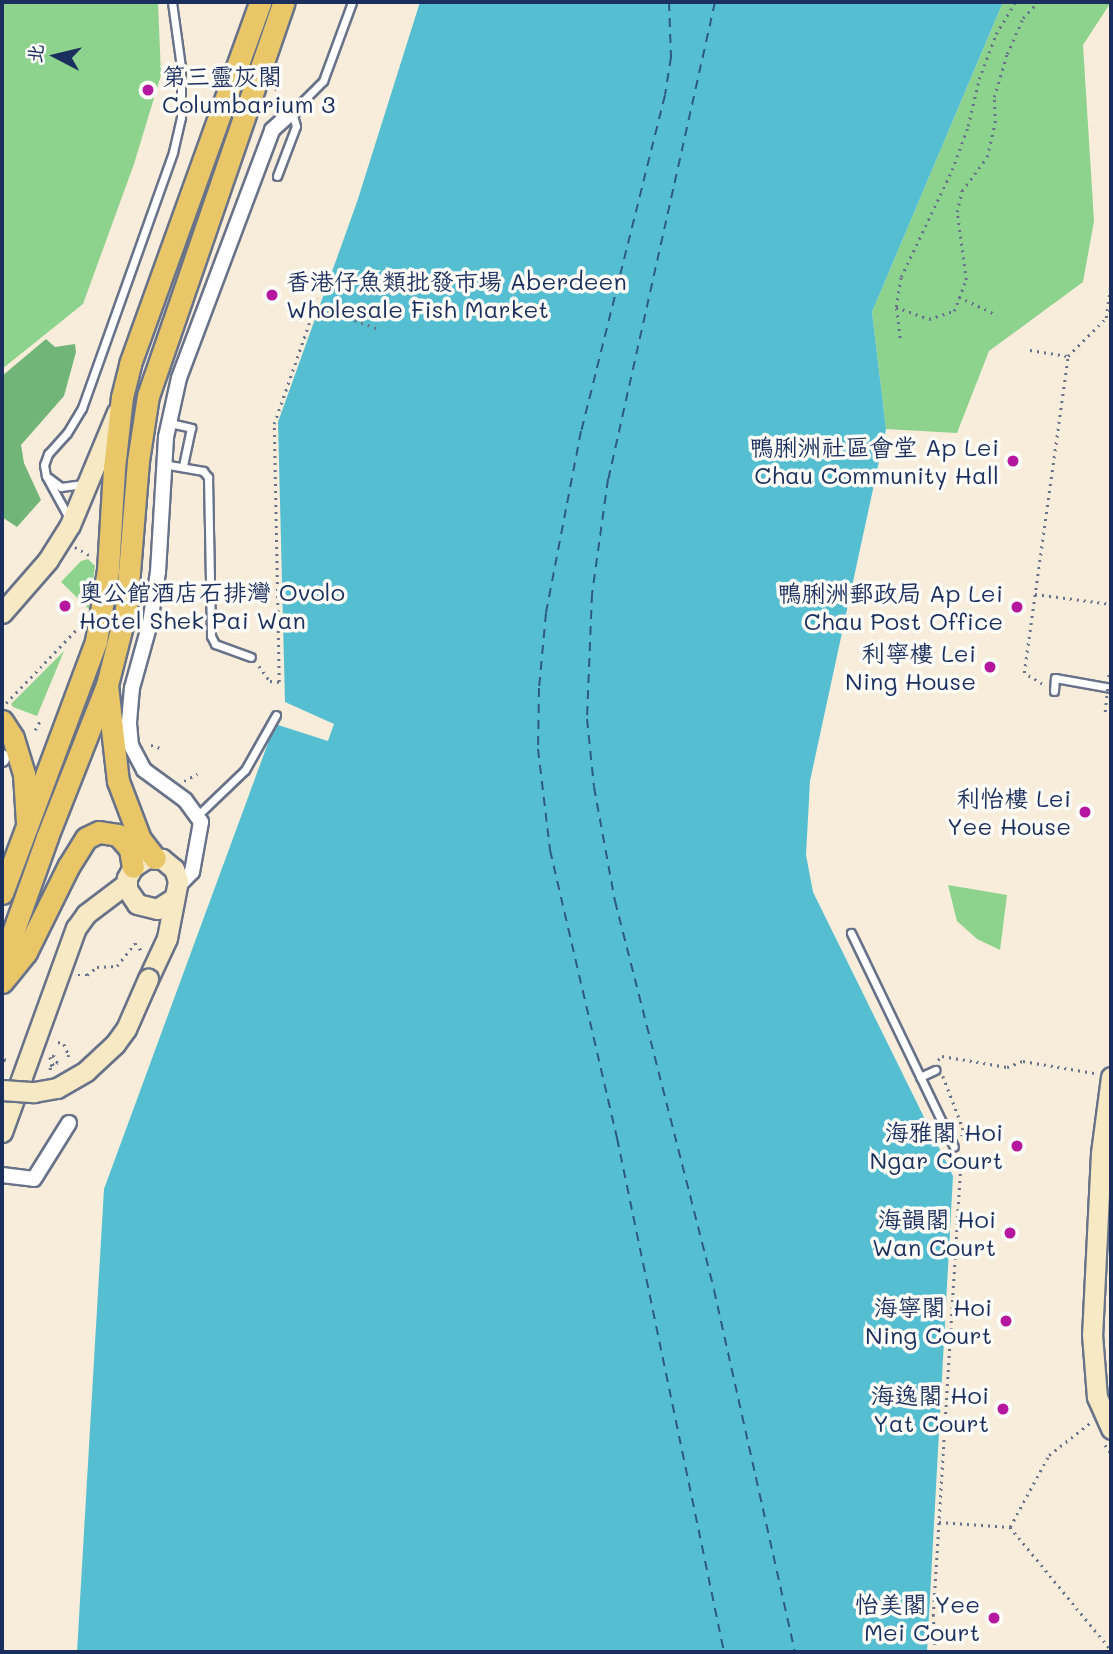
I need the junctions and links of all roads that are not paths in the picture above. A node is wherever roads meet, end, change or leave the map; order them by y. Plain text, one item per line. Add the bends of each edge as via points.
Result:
1 (172, 2) edge
2 (260, 2) edge
3 (284, 2) edge
4 (352, 2) edge
5 (288, 109) junction
6 (267, 145) junction
7 (286, 152) junction
8 (277, 176) dead end
9 (122, 397) junction
10 (170, 423) junction
11 (163, 464) junction
12 (183, 467) junction
13 (45, 473) junction
14 (90, 480) junction
15 (70, 525) junction
16 (2, 612) edge
17 (251, 657) road end
18 (107, 685) junction
19 (1111, 688) edge
20 (1054, 691) road end
21 (3, 713) edge
22 (276, 715) dead end
23 (198, 815) junction
24 (27, 825) junction
25 (195, 853) junction
26 (162, 860) junction
27 (134, 889) junction
28 (176, 892) junction
29 (2, 893) edge
30 (851, 933) dead end
31 (151, 952) junction
32 (2, 963) edge
33 (2, 982) edge
34 (935, 1070) dead end
35 (1106, 1075) edge
36 (920, 1077) junction
37 (2, 1090) edge
38 (69, 1123) dead end
39 (4, 1125) edge
40 (958, 1149) road end
41 (2, 1175) edge
42 (1107, 1435) edge

1 - 13 lane via 181,67 181,117 173,152 82,408 48,454
2 - 9 main road via 140,334
3 - 18 main road via 148,396 126,610
4 - 5 lane via 323,81
5 - 6 street
5 - 7 lane via 296,126
6 - 7 lane
6 - 10 street via 179,378
7 - 8 lane
9 - 14 main road
9 - 24 main road via 108,570 96,641
10 - 11 street
10 - 12 lane via 191,428
11 - 12 lane
11 - 23 street via 158,572 132,688 131,746 144,770
12 - 17 lane via 208,477 211,636 215,644
13 - 14 lane via 61,487
13 - 15 lane via 63,502
14 - 15 main road
15 - 16 main road via 48,560
18 - 26 main road via 118,781 140,839
18 - 32 main road
19 - 20 lane via 1055,678
21 - 24 main road via 24,774
22 - 23 lane via 245,770
23 - 25 street via 201,822
24 - 29 main road
25 - 26 street
25 - 28 street via 192,872
26 - 27 main road via 140,861
26 - 28 main road via 177,876
27 - 28 main road via 161,908
27 - 31 main road via 156,931
27 - 33 main road via 130,849 118,835 99,832 86,838 26,952
27 - 39 main road via 105,900 76,928
28 - 31 main road via 173,919
30 - 36 lane
31 - 37 main road, bridge via 148,979 126,1029 86,1071 57,1087 34,1092
34 - 36 lane
35 - 42 main road via 1092,1334 1097,1397
36 - 40 lane
38 - 41 street via 34,1179

